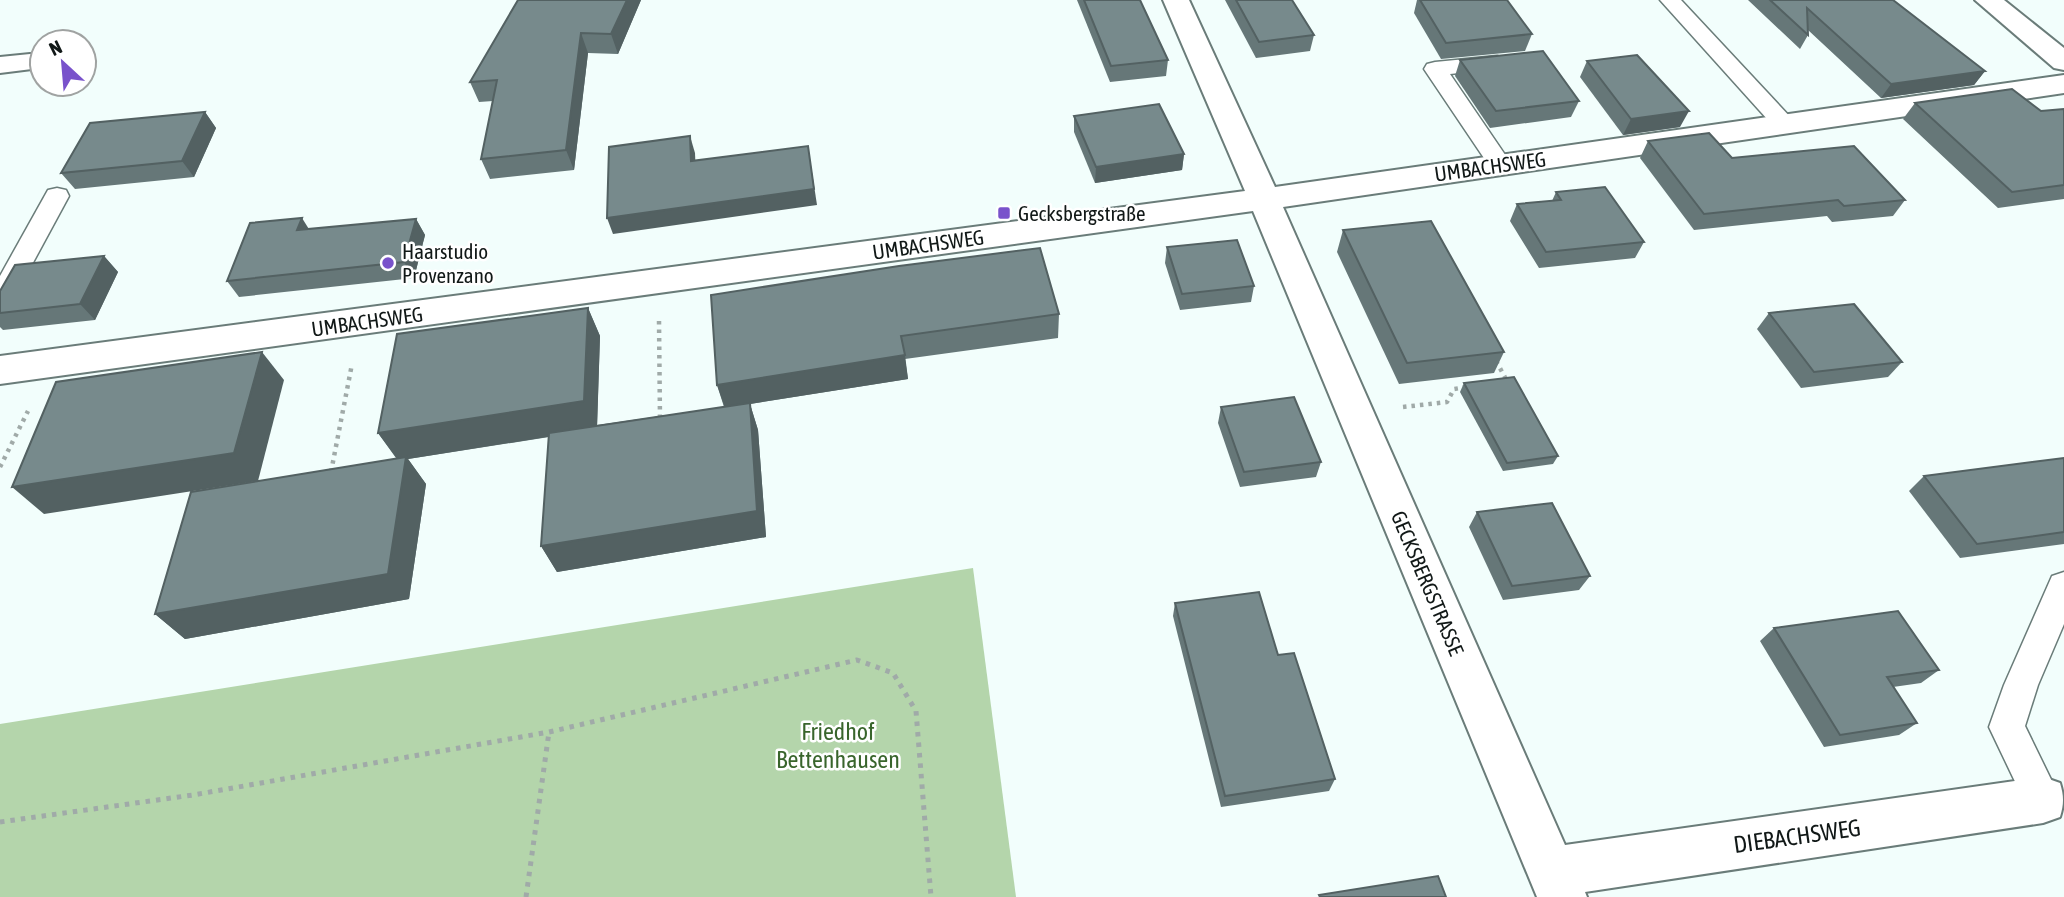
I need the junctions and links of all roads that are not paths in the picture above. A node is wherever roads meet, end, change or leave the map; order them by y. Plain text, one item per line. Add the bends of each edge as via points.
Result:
1 (1176, 0) edge
2 (1670, 0) edge
3 (1988, 0) edge
4 (1524, 60) edge
5 (28, 62) edge
6 (2064, 62) edge
7 (0, 65) edge
8 (2064, 84) edge
9 (1784, 125) junction
10 (1500, 165) junction
11 (57, 196) dead end
12 (1264, 199) junction
13 (0, 300) edge
14 (0, 370) edge
15 (2064, 586) edge
16 (2043, 800) joint
17 (1557, 884) edge

1 - 12 street, GECKSBERGSTRASSE
2 - 9 lane
3 - 6 street
4 - 10 lane via 1435,69
5 - 7 street
8 - 9 street, UMBACHSWEG
9 - 10 street, UMBACHSWEG
10 - 12 street, UMBACHSWEG
11 - 13 lane
12 - 14 street, UMBACHSWEG
12 - 17 street, GECKSBERGSTRASSE
15 - 16 lane via 2007,727
16 - 17 street, DIEBACHSWEG

